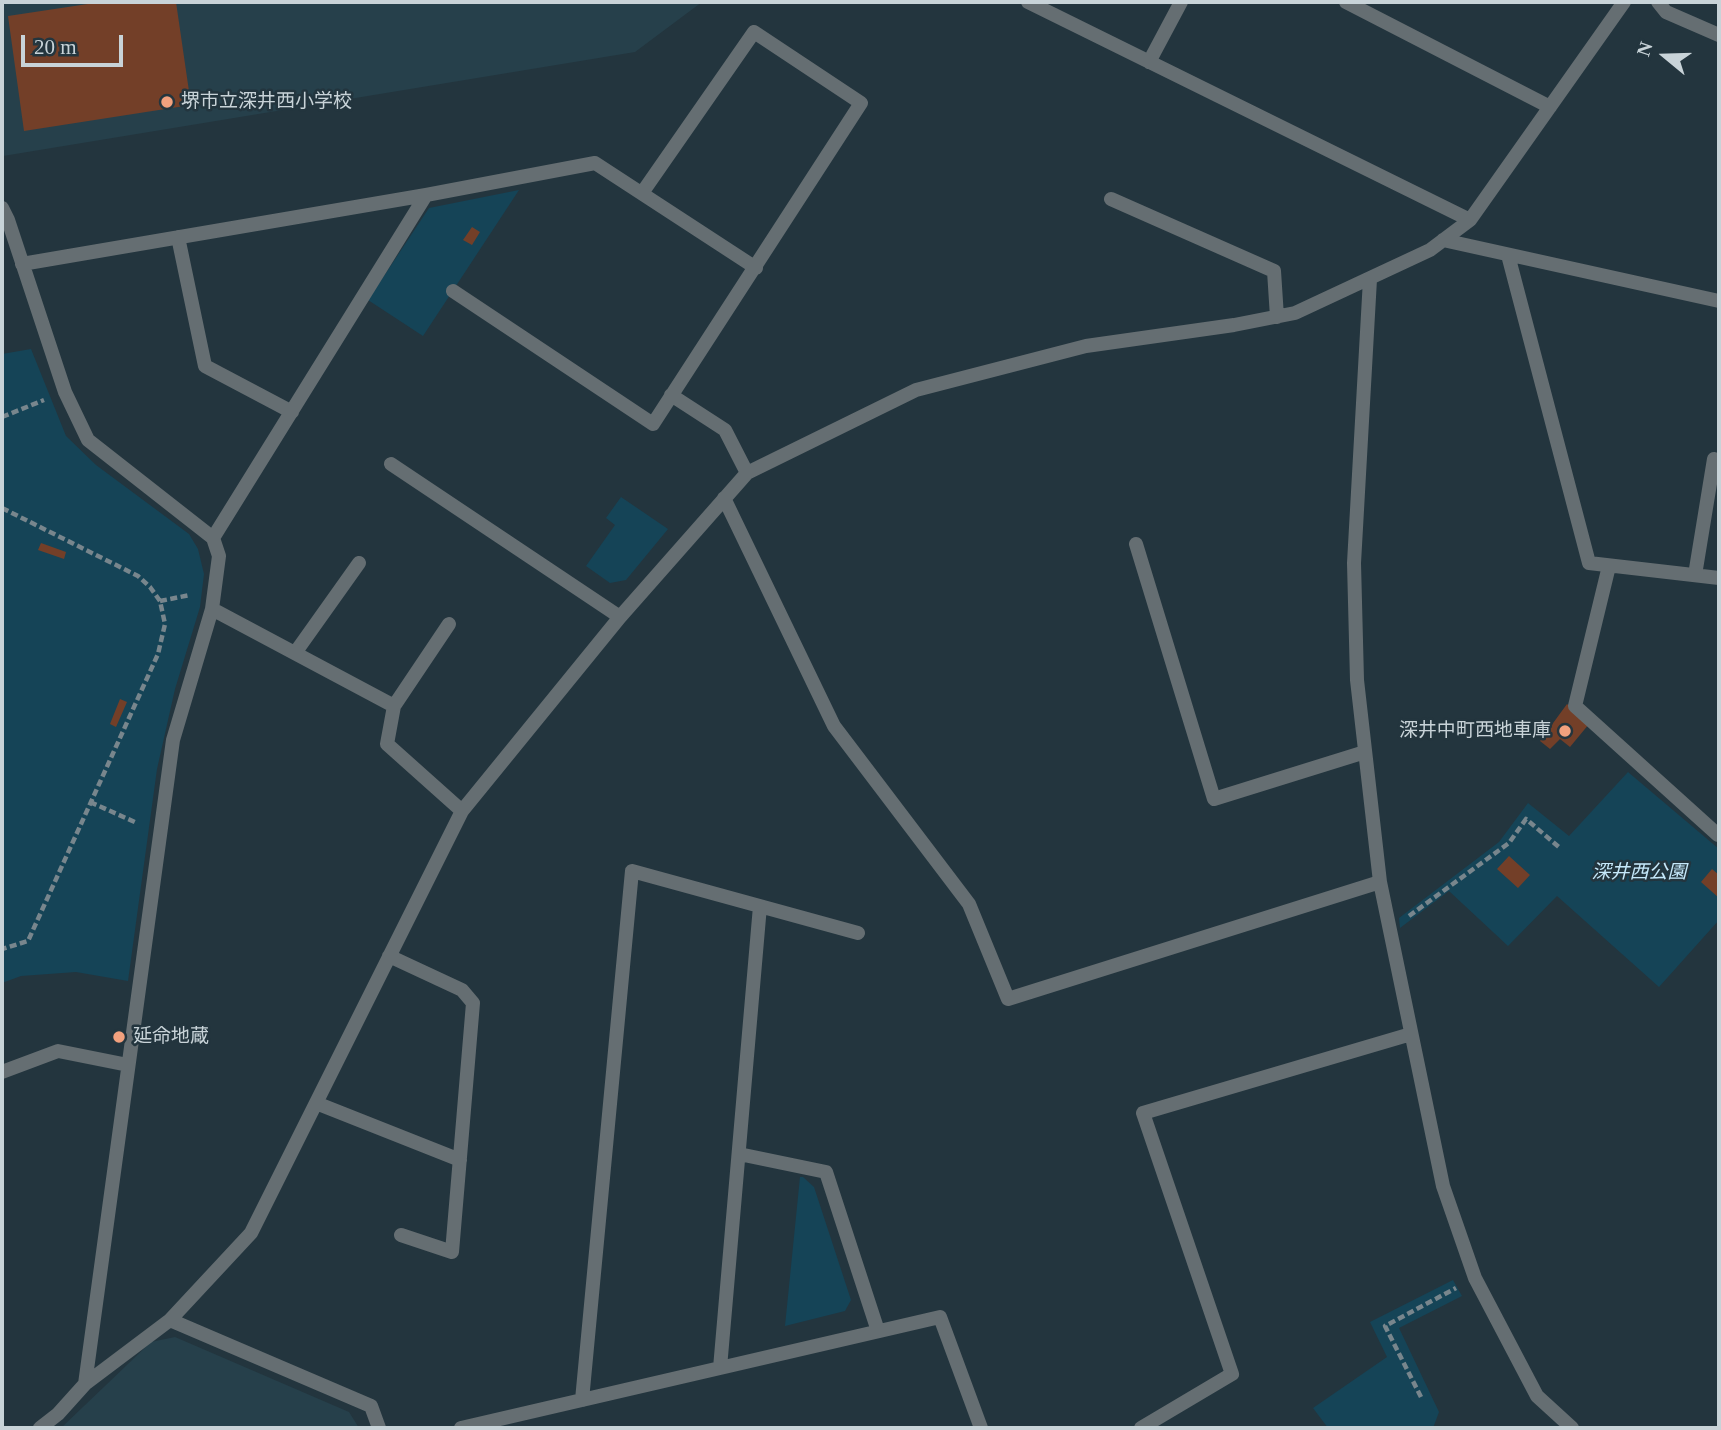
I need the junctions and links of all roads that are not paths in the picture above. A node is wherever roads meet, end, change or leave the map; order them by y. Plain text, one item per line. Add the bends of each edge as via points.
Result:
1 (1028, 2) edge
2 (1181, 2) edge
3 (1346, 2) edge
4 (1623, 2) edge
5 (1658, 2) edge
6 (1719, 35) edge
7 (1149, 62) junction
8 (1550, 107) junction
9 (642, 193) junction
10 (426, 195) junction
11 (1111, 199) dead end
12 (2, 208) edge
13 (1470, 220) junction
14 (178, 237) junction
15 (1443, 240) junction
16 (1508, 255) junction
17 (22, 264) junction
18 (756, 268) junction
19 (1370, 279) junction
20 (453, 291) dead end
21 (1719, 301) edge
22 (1277, 317) junction
23 (671, 395) junction
24 (292, 412) junction
25 (1719, 460) edge
26 (391, 464) dead end
27 (747, 473) junction
28 (724, 498) junction
29 (213, 538) junction
30 (1136, 544) dead end
31 (359, 563) dead end
32 (1609, 566) junction
33 (1695, 575) junction
34 (1719, 578) edge
35 (212, 609) junction
36 (621, 617) junction
37 (449, 624) dead end
38 (295, 653) junction
39 (394, 706) junction
40 (1365, 752) junction
41 (462, 811) junction
42 (1719, 832) edge
43 (1380, 882) junction
44 (760, 906) junction
45 (858, 933) dead end
46 (389, 956) junction
47 (1411, 1034) junction
48 (128, 1065) junction
49 (2, 1072) edge
50 (316, 1103) junction
51 (739, 1154) junction
52 (460, 1160) junction
53 (401, 1235) dead end
54 (170, 1320) junction
55 (878, 1331) junction
56 (720, 1368) junction
57 (85, 1384) junction
58 (582, 1400) junction
59 (40, 1428) edge
60 (379, 1428) edge
61 (461, 1428) edge
62 (981, 1428) edge
63 (1144, 1428) edge
64 (1572, 1428) edge

1 - 7 street
2 - 7 street
3 - 8 street
4 - 8 street
5 - 6 street via 1666,12
7 - 13 street
8 - 13 street
9 - 10 street via 594,163
9 - 18 street
9 - 18 street via 754,32 861,103
10 - 14 street
10 - 24 street
11 - 22 street via 1274,271
12 - 17 street
13 - 15 street
14 - 17 street
14 - 24 street via 205,366
15 - 16 street
15 - 19 street
16 - 21 street
16 - 32 street via 1589,563
17 - 29 street via 65,392 88,440
18 - 23 street
19 - 22 street
19 - 40 street via 1353,563
20 - 23 street via 653,424
22 - 27 street via 1086,346 916,390
23 - 27 street via 726,430
24 - 29 street
25 - 33 street via 1714,459
26 - 36 street
27 - 28 street
28 - 36 street
28 - 43 street via 834,726 969,904 1008,999
29 - 35 street via 219,556
30 - 40 street via 1214,799
31 - 38 street
32 - 33 street
32 - 42 street via 1575,706
33 - 34 street
35 - 38 street
35 - 48 street via 173,740
36 - 41 street
37 - 39 street
38 - 39 street
39 - 41 street via 387,744
40 - 43 street
41 - 46 street
43 - 47 street
44 - 45 street
44 - 51 street
44 - 58 street via 632,871
46 - 50 street
46 - 52 street via 462,990 473,1003
47 - 63 street via 1143,1113 1232,1374
47 - 64 street via 1443,1186 1475,1278 1537,1396
48 - 49 street via 58,1051
48 - 57 street
50 - 52 street
50 - 54 street via 251,1233
51 - 55 street via 826,1172
51 - 56 street
52 - 53 street via 452,1252
54 - 57 street
54 - 60 street via 371,1406
55 - 56 street
55 - 62 street via 940,1317
56 - 58 street
57 - 59 street
58 - 61 street

